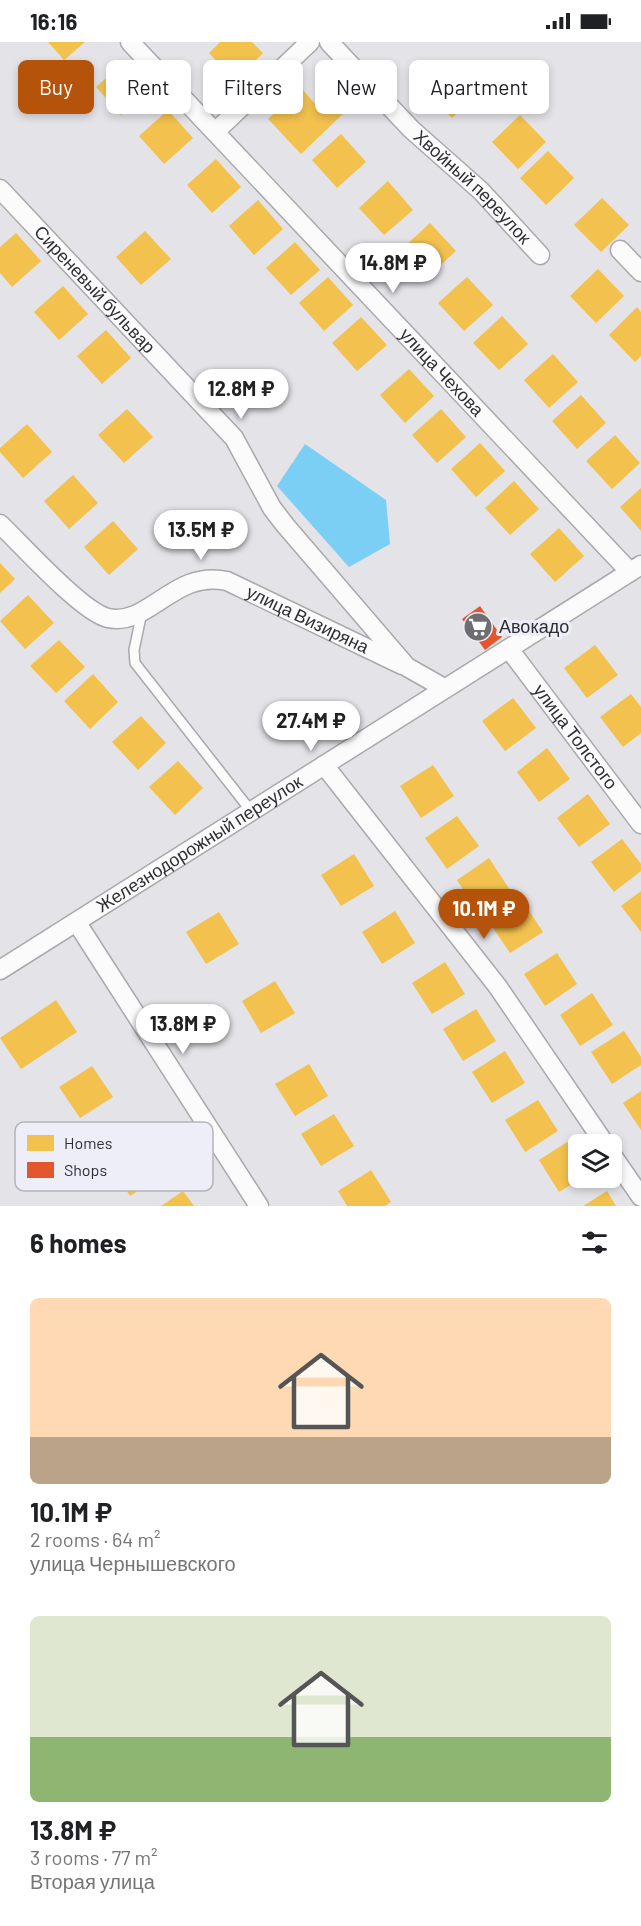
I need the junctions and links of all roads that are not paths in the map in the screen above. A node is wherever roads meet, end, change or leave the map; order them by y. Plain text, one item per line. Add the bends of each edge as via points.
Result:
1 (130, 42) edge
2 (310, 42) edge
3 (328, 42) edge
4 (215, 132) junction
5 (0, 189) edge
6 (620, 250) dead end
7 (540, 255) dead end
8 (641, 272) edge
9 (0, 524) edge
10 (636, 568) edge
11 (142, 611) junction
12 (509, 649) junction
13 (406, 667) junction
14 (444, 688) junction
15 (324, 765) junction
16 (251, 811) junction
17 (641, 824) edge
18 (77, 922) junction
19 (0, 969) edge
20 (205, 1122) edge
21 (213, 1134) edge
22 (598, 1134) edge
23 (622, 1169) edge
24 (641, 1197) edge
25 (259, 1206) edge

1 - 4 street, улица Чехова
2 - 4 street
3 - 7 street, Хвойный переулок via 411,129 481,191
4 - 10 street, улица Чехова
5 - 13 street, Сиреневый бульвар via 234,438 272,508
6 - 8 street
9 - 11 street, улица Визиряна via 93,610 108,618 126,618
10 - 12 street, Железнодорожный переулок
11 - 13 street, улица Визиряна via 176,589 211,578 227,581
11 - 16 lane via 135,663
12 - 14 street, Железнодорожный переулок
12 - 17 street, улица Толстого
13 - 14 street, Сиреневый бульвар
14 - 15 street, Железнодорожный переулок
15 - 16 street, Железнодорожный переулок
15 - 22 street via 498,987
16 - 18 street, Железнодорожный переулок
18 - 19 street, Железнодорожный переулок
18 - 20 street
21 - 25 street
23 - 24 street

